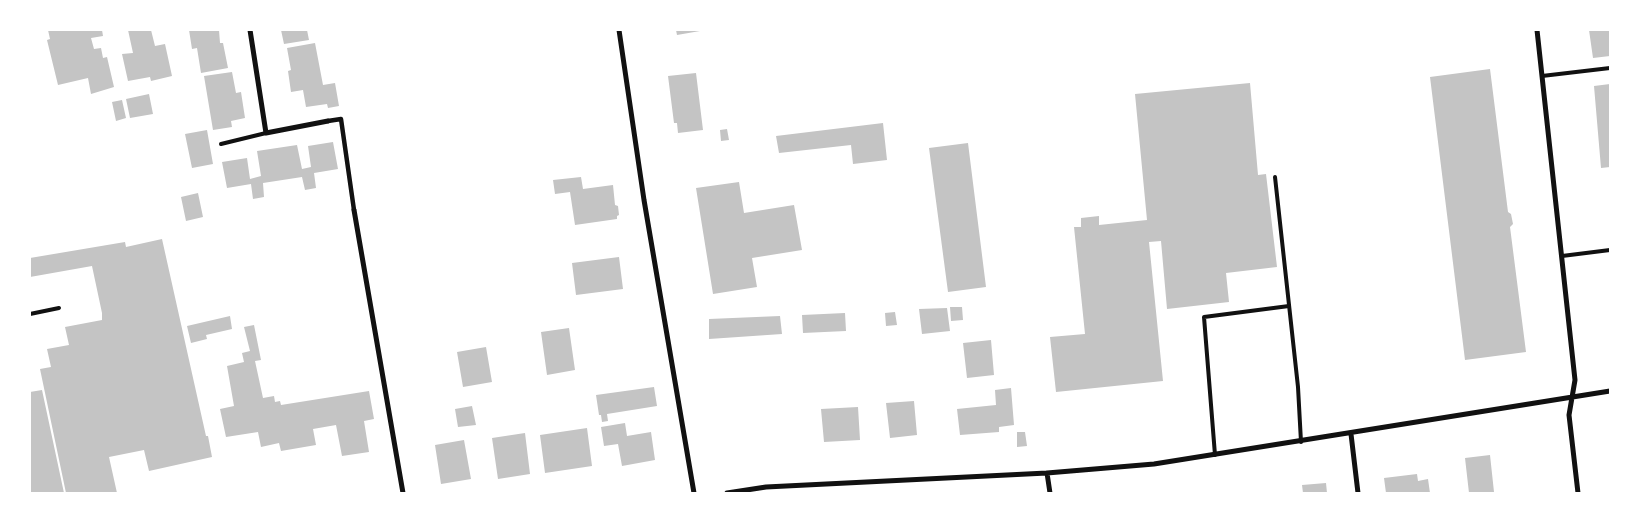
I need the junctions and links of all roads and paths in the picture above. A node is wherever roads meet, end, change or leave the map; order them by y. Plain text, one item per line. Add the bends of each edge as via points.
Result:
1 (250, 30) edge
2 (620, 30) edge
3 (1537, 30) edge
4 (1610, 68) edge
5 (1542, 76) junction
6 (328, 121) joint
7 (266, 133) junction
8 (220, 144) dead end
9 (1275, 177) dead end
10 (354, 210) joint
11 (1610, 250) edge
12 (1562, 256) junction
13 (1289, 306) junction
14 (59, 308) dead end
15 (30, 314) edge
16 (1610, 391) edge
17 (1572, 397) junction
18 (1350, 434) junction
19 (1301, 442) junction
20 (1215, 455) junction
21 (1047, 473) junction
22 (402, 493) edge
23 (694, 493) edge
24 (727, 493) edge
25 (1050, 493) edge
26 (1358, 493) edge
27 (1578, 493) edge

1 - 7 street
2 - 23 street via 644,200
3 - 5 street
4 - 5 lane
5 - 12 street
6 - 7 street
6 - 10 street via 341,119
7 - 8 lane
9 - 13 lane
10 - 22 street
11 - 12 lane
12 - 17 street via 1575,380
13 - 19 lane
13 - 20 lane via 1204,317
14 - 15 lane
16 - 17 street
17 - 18 street
17 - 27 street via 1569,415
18 - 19 street
18 - 26 street
19 - 20 street
20 - 21 street
21 - 24 street via 766,487
21 - 25 street

